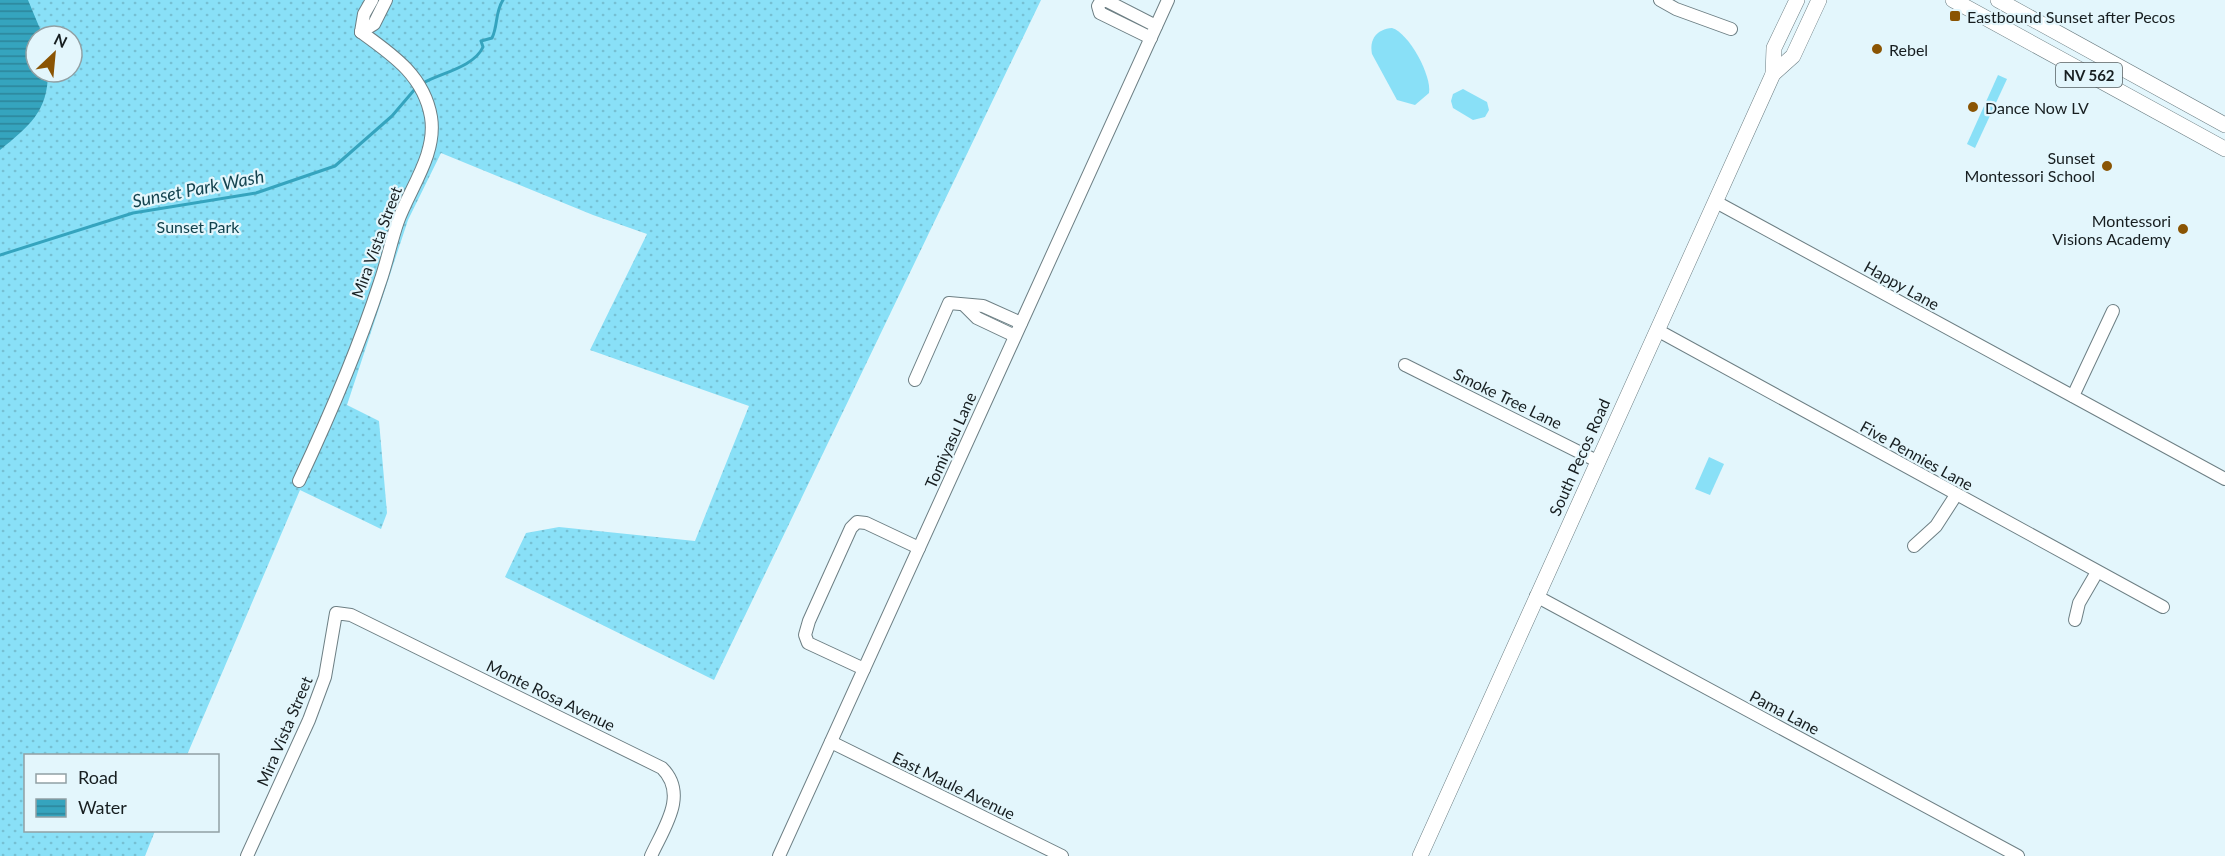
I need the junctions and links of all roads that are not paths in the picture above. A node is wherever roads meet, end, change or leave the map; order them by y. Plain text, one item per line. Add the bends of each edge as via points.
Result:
1 (372, 0) edge
2 (386, 0) edge
3 (1168, 0) edge
4 (1660, 0) edge
5 (1797, 0) edge
6 (1819, 0) edge
7 (1953, 0) edge
8 (1998, 0) edge
9 (1156, 26) junction
10 (1731, 29) dead end
11 (361, 32) junction
12 (2011, 32) junction
13 (1150, 38) junction
14 (2097, 55) junction
15 (1773, 74) junction
16 (2097, 79) junction
17 (2164, 91) junction
18 (2225, 125) edge
19 (2225, 149) edge
20 (1716, 202) junction
21 (964, 305) junction
22 (2113, 311) dead end
23 (1021, 323) junction
24 (1657, 330) junction
25 (1015, 336) junction
26 (1405, 365) dead end
27 (915, 380) dead end
28 (2073, 396) junction
29 (1597, 460) junction
30 (2225, 479) edge
31 (299, 481) dead end
32 (1956, 495) junction
33 (1914, 546) dead end
34 (919, 549) junction
35 (2097, 572) junction
36 (1536, 596) junction
37 (2163, 608) dead end
38 (336, 613) joint
39 (2075, 620) dead end
40 (864, 669) junction
41 (831, 742) junction
42 (247, 856) edge
43 (651, 856) edge
44 (779, 856) edge
45 (1062, 856) edge
46 (1420, 856) edge
47 (2018, 856) edge

1 - 11 street via 364,14
2 - 11 street via 374,24
3 - 9 street, Tomiyasu Lane
4 - 10 street
5 - 15 main road, South Pecos Road via 1774,48
6 - 15 main road, South Pecos Road via 1793,56
7 - 12 main road, NV 562
8 - 14 main road, NV 562
9 - 13 street, Tomiyasu Lane
9 - 13 street via 1107,1 1098,6 1100,13
11 - 31 street, Mira Vista Street via 398,59 419,84 432,130 429,151 399,218 380,282
12 - 14 main road via 2028,31 2072,54
12 - 16 main road, NV 562
13 - 23 street, Tomiyasu Lane
14 - 17 main road, NV 562
15 - 20 main road, South Pecos Road
16 - 17 main road via 2103,71 2151,91
16 - 19 main road, NV 562
17 - 18 main road, NV 562
20 - 24 main road, South Pecos Road
20 - 28 street, Happy Lane
21 - 23 street via 983,306
21 - 25 street via 977,318
21 - 27 street via 950,303
22 - 28 street
23 - 25 street, Tomiyasu Lane
24 - 29 main road, South Pecos Road
24 - 32 street, Five Pennies Lane
25 - 34 street, Tomiyasu Lane
26 - 29 street, Smoke Tree Lane
28 - 30 street, Happy Lane
29 - 36 main road, South Pecos Road
32 - 33 street via 1936,526
32 - 35 street, Five Pennies Lane
34 - 40 street, Tomiyasu Lane
34 - 40 street via 866,523 857,522 851,528 805,635 808,643
35 - 37 street, Five Pennies Lane
35 - 39 street via 2079,603
36 - 46 main road, South Pecos Road
36 - 47 street, Pama Lane
38 - 42 street, Mira Vista Street via 325,677
38 - 43 street, Monte Rosa Avenue via 351,615 662,768 673,783 674,803
40 - 41 street, Tomiyasu Lane
41 - 44 street, Tomiyasu Lane
41 - 45 street, East Maule Avenue

